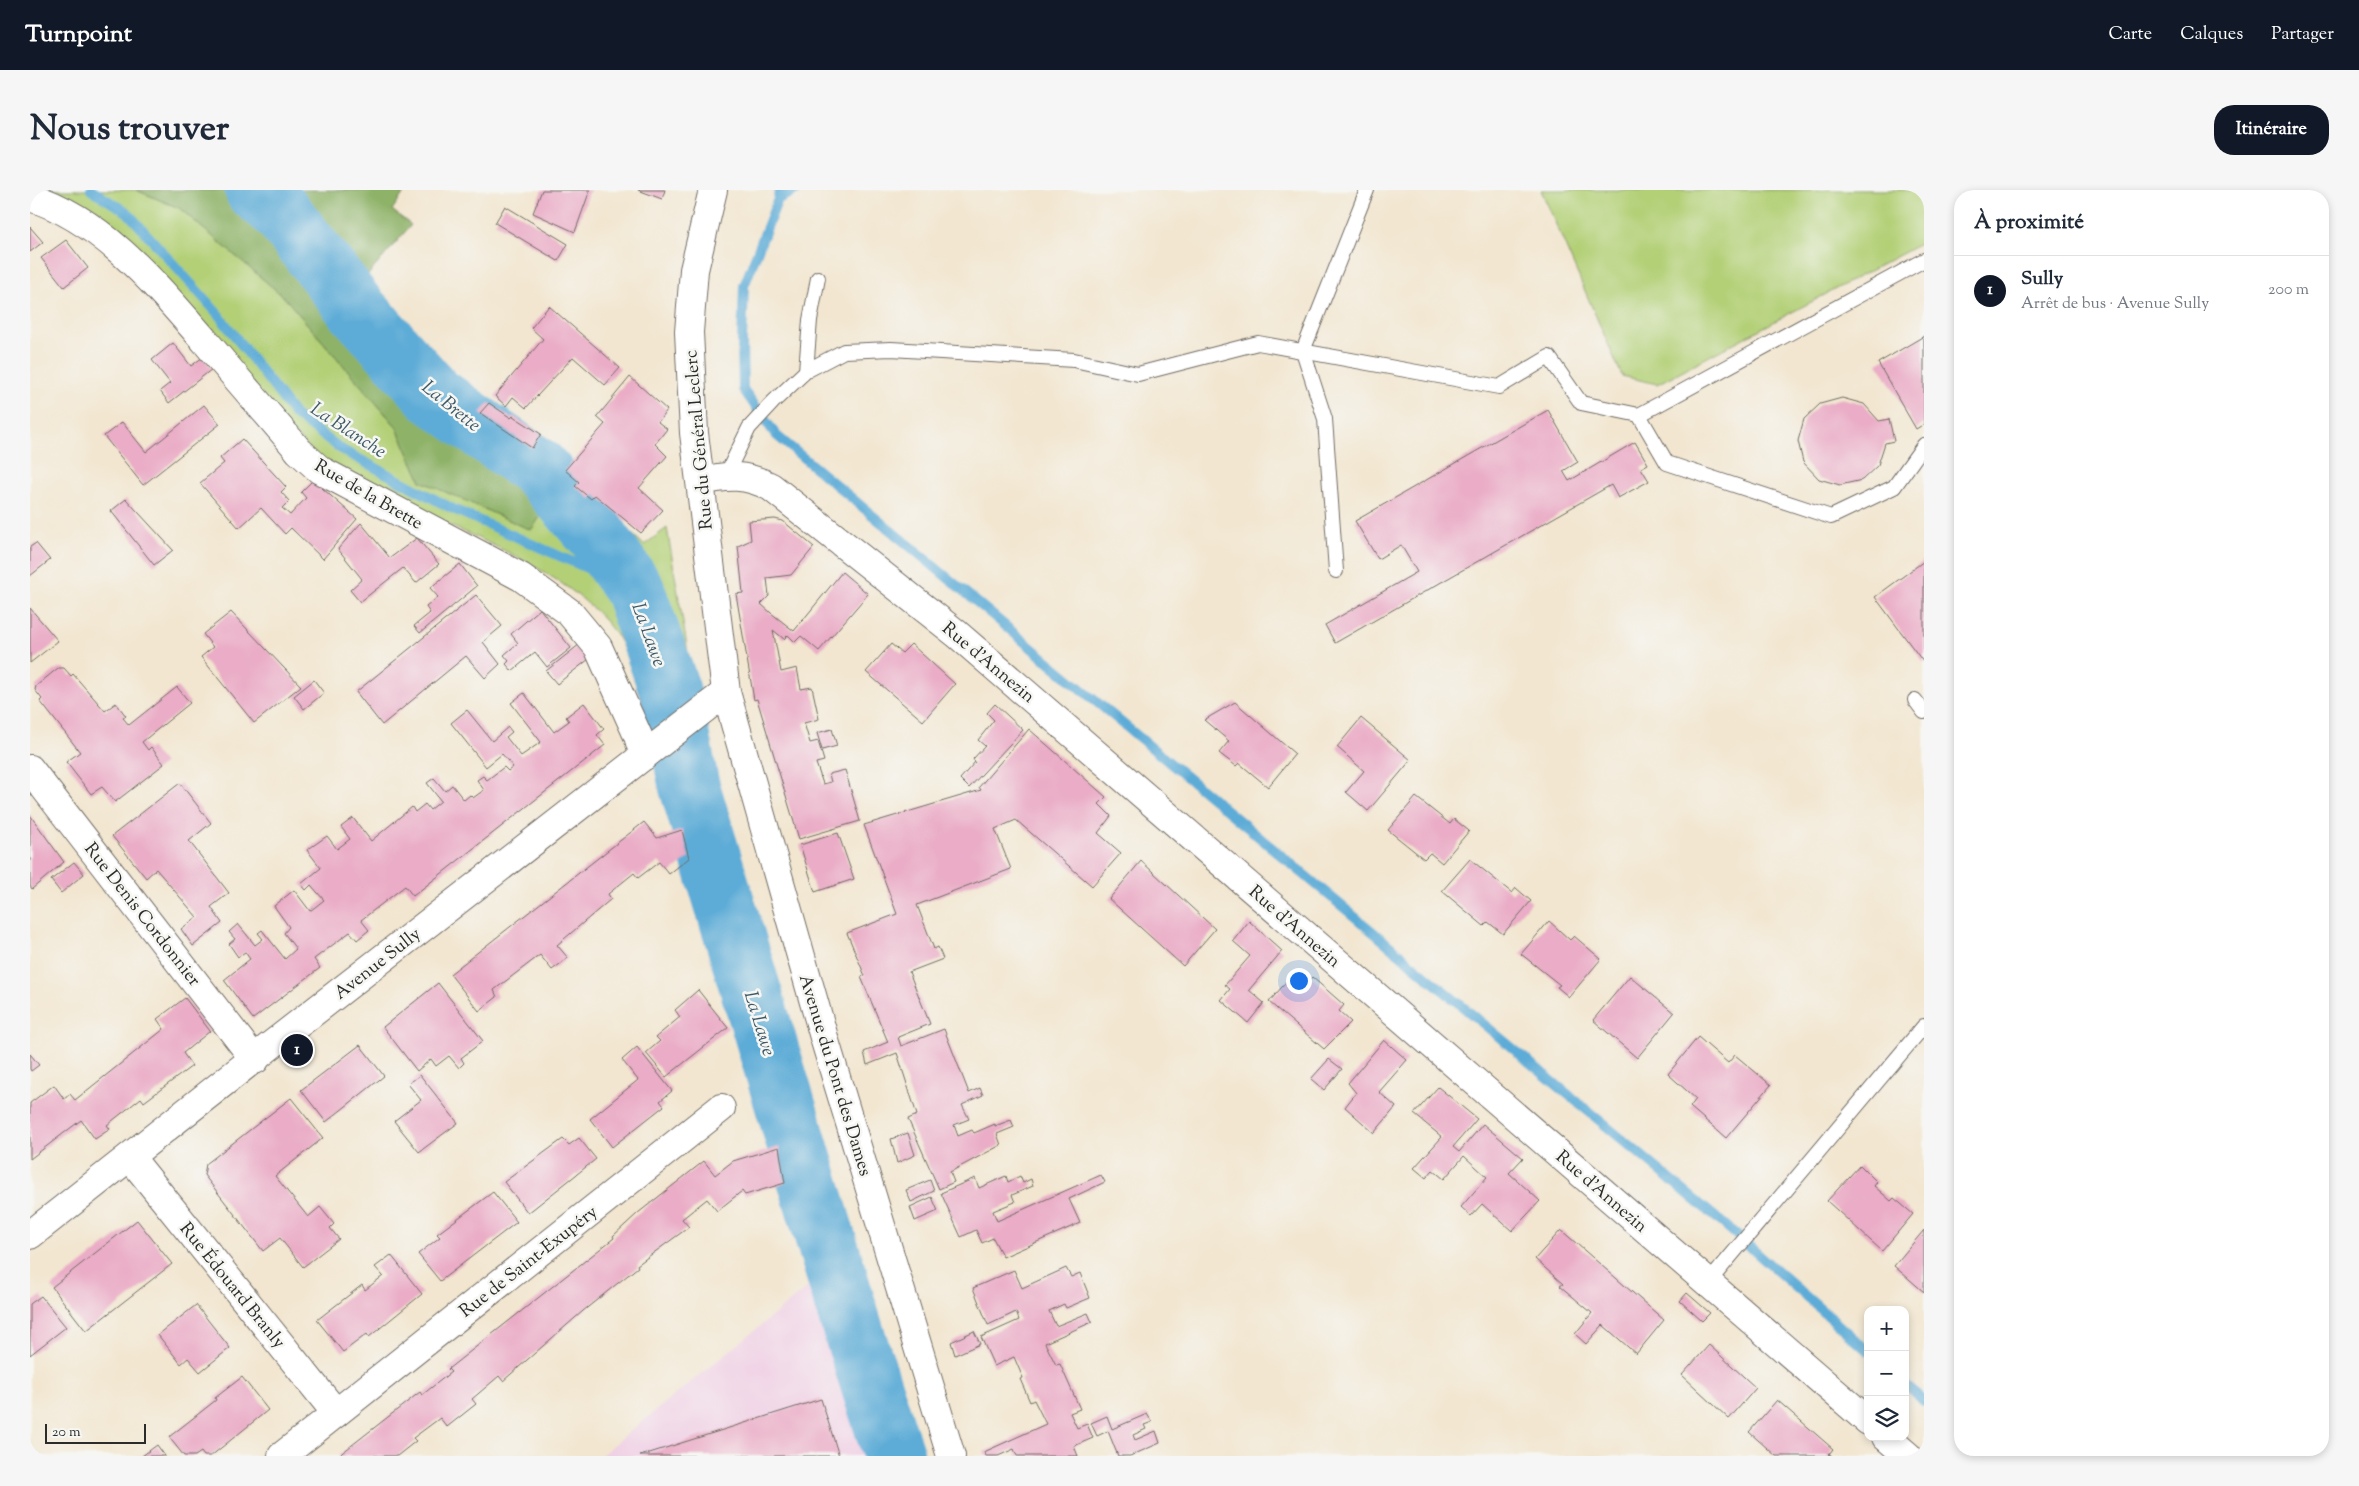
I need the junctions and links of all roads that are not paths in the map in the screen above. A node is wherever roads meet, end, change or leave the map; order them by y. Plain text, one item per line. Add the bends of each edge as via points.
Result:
1 (713, 190) edge
2 (1367, 190) edge
3 (30, 197) edge
4 (1924, 260) edge
5 (818, 278) dead end
6 (1303, 351) junction
7 (806, 371) junction
8 (1639, 415) junction
9 (1924, 446) edge
10 (714, 478) junction
11 (1336, 571) dead end
12 (718, 698) junction
13 (1915, 700) dead end
14 (1924, 712) edge
15 (649, 753) junction
16 (30, 770) edge
17 (1924, 1026) edge
18 (255, 1060) junction
19 (721, 1108) dead end
20 (130, 1157) junction
21 (30, 1235) edge
22 (1708, 1283) junction
23 (336, 1413) junction
24 (1864, 1418) edge
25 (1891, 1441) edge
26 (282, 1456) edge
27 (951, 1456) edge
28 (1908, 1456) edge

1 - 10 street, Rue du Général Leclerc via 694,270 688,332 694,433
2 - 6 lane
3 - 15 street, Rue de la Brette via 71,216 109,241 144,272 299,451 320,470 521,577 569,612 598,647 638,736
4 - 8 lane
5 - 7 lane via 810,320
6 - 7 lane via 1258,343 1138,374 1074,360 890,349 844,350
6 - 8 lane via 1499,387 1549,357 1581,404
6 - 11 lane via 1325,419
7 - 10 lane via 749,428
8 - 9 lane via 1667,463 1831,518 1894,487
10 - 12 street, Rue du Général Leclerc via 712,591
10 - 22 street, Rue d'Annezin via 756,480 771,487 957,634
12 - 15 street, Avenue Sully
12 - 27 street, Avenue du Pont des Dames
13 - 14 lane
15 - 18 street, Avenue Sully via 275,1041
16 - 18 street, Rue Denis Cordonnier
17 - 22 lane
18 - 20 street, Avenue Sully
19 - 23 street, Rue de Saint-Exupéry
20 - 21 street, Avenue Sully
20 - 23 street, Rue Édouard Branly
22 - 24 street, Rue d'Annezin
23 - 26 street, Rue de Saint-Exupéry
25 - 28 street

